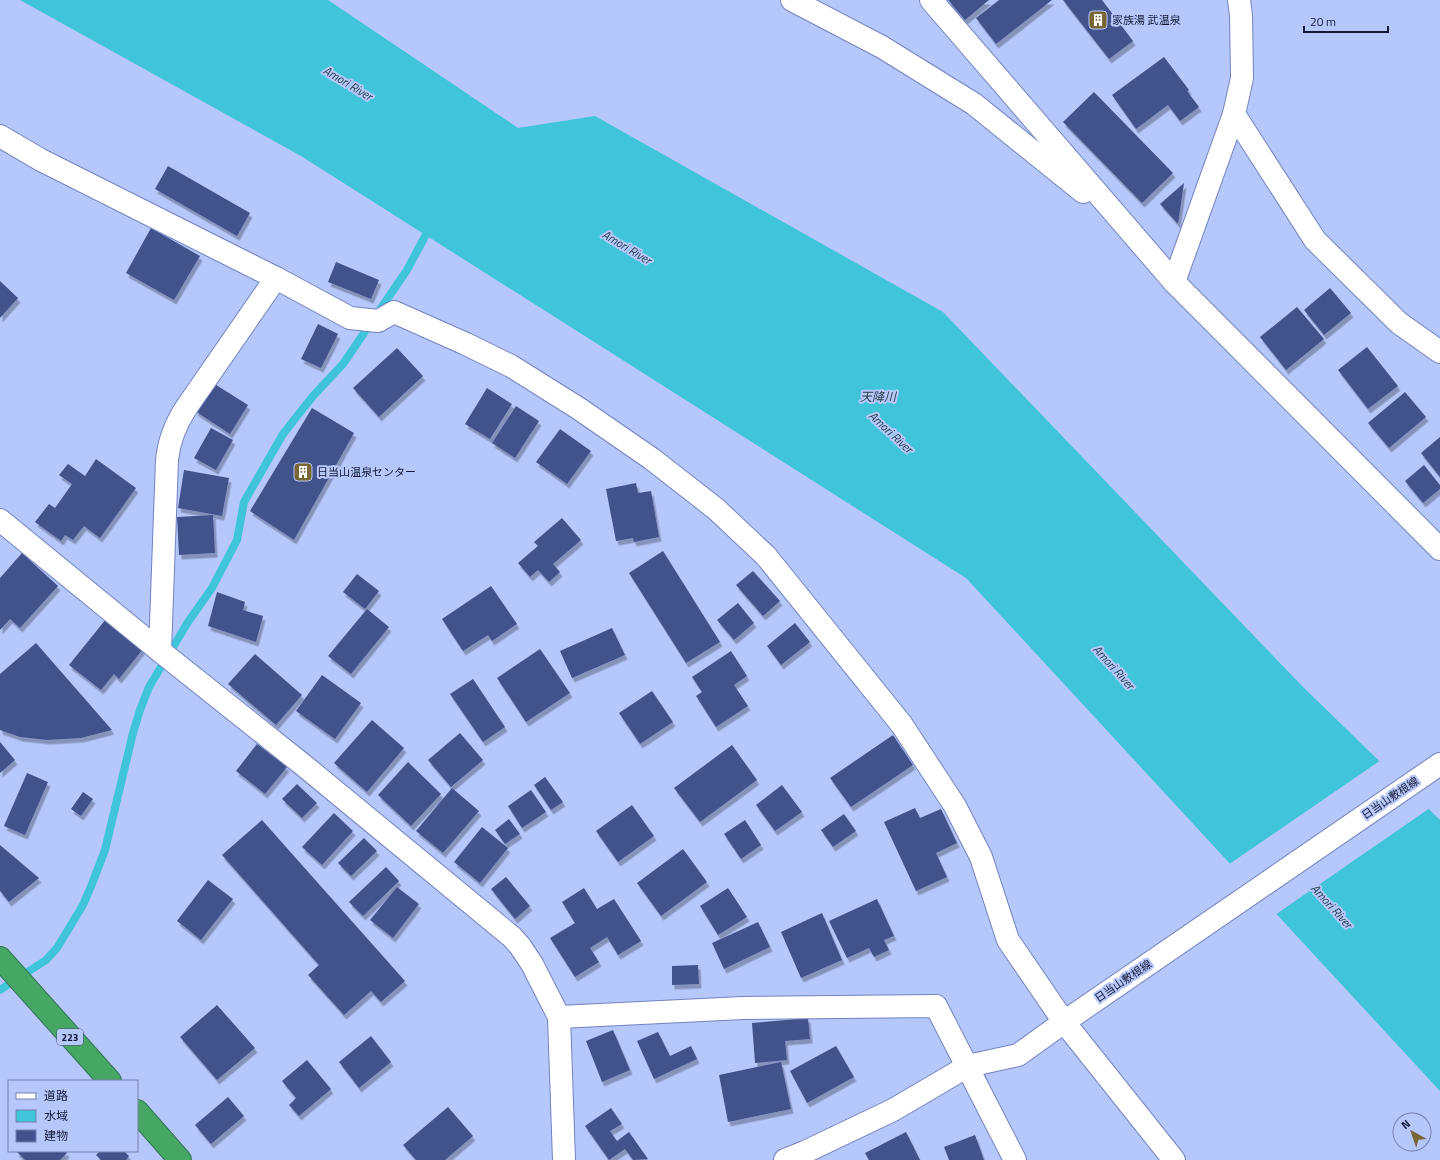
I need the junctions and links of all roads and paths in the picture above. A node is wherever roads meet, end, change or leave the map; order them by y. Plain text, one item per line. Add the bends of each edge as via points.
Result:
1 (792, 0) edge
2 (931, 0) edge
3 (1238, 0) edge
4 (1234, 114) junction
5 (0, 136) edge
6 (1128, 228) junction
7 (276, 278) junction
8 (1174, 282) junction
9 (1440, 352) edge
10 (0, 520) edge
11 (1440, 549) edge
12 (160, 651) junction
13 (1440, 764) edge
14 (0, 958) edge
15 (559, 1017) junction
16 (1064, 1022) junction
17 (968, 1066) junction
18 (109, 1080) edge
19 (138, 1112) edge
20 (180, 1160) edge
21 (564, 1160) edge
22 (785, 1160) edge
23 (1015, 1160) edge
24 (1174, 1160) edge

1 - 6 street via 882,47 974,104
2 - 6 street
3 - 4 street via 1241,15 1242,78
4 - 8 street
4 - 9 street via 1315,240 1400,323
5 - 7 street via 41,160
6 - 8 street
7 - 12 street via 186,408 171,436 167,460
7 - 16 street via 350,318 378,321 394,312 511,366 652,459 716,509 766,556 902,725 955,806 981,857 1008,940
8 - 11 street
10 - 12 street
12 - 15 street via 512,937 532,964
13 - 16 street, 日当山敷根線
14 - 18 highway, 223
15 - 17 street via 743,1008 936,1006
15 - 21 street
16 - 17 street, 日当山敷根線 via 1018,1055
16 - 24 street
17 - 22 street, 日当山敷根線 via 893,1110
17 - 23 street
19 - 20 highway

